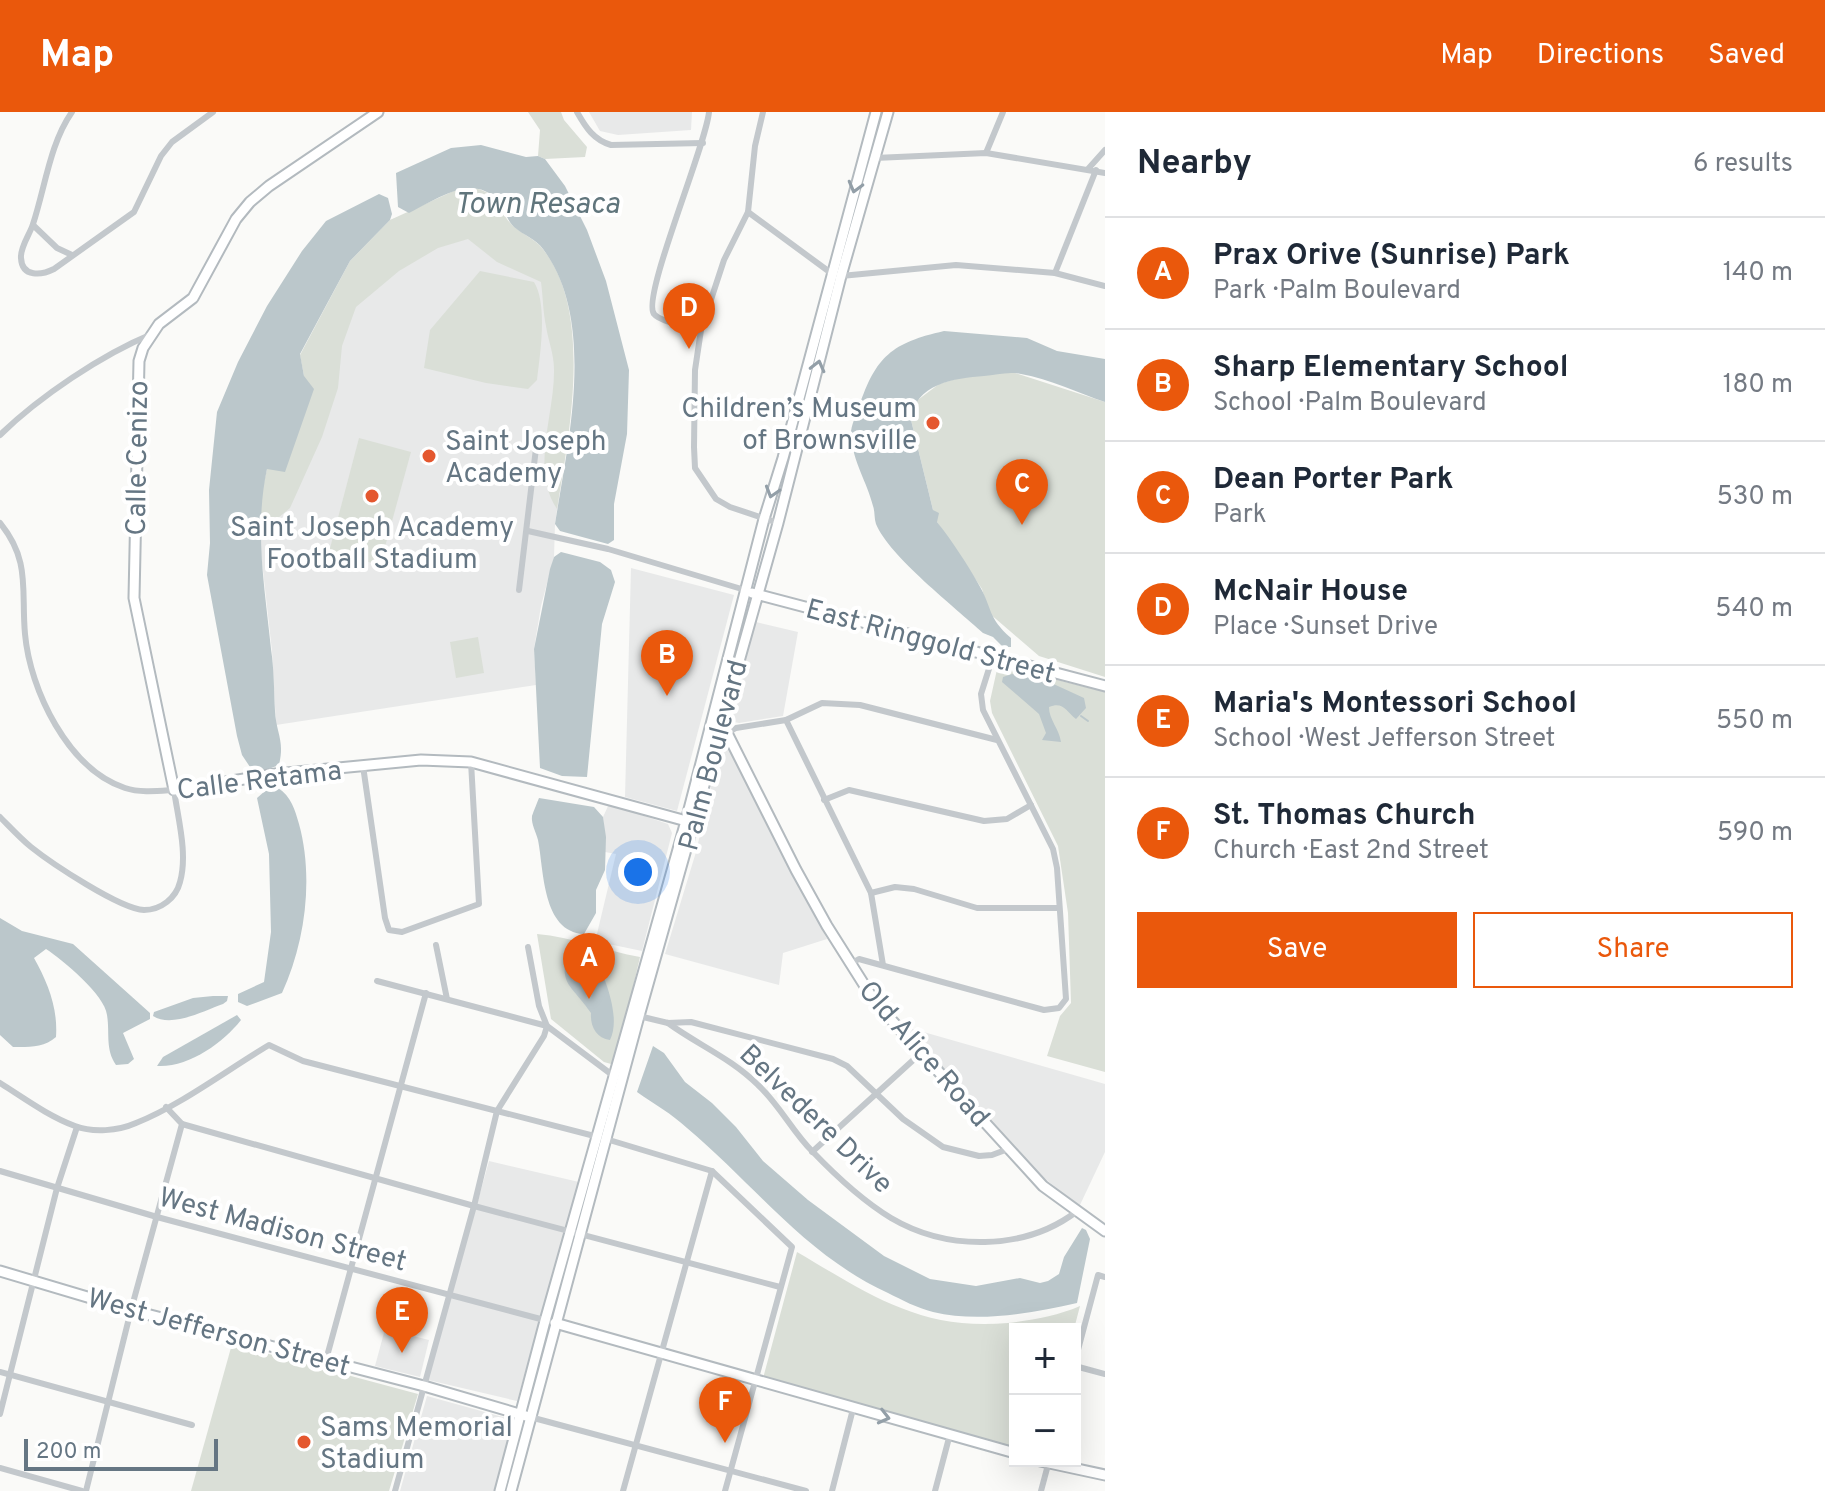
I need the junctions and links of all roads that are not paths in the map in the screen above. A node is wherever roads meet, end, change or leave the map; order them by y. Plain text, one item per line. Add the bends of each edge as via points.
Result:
1 (72, 112) edge
2 (213, 112) edge
3 (378, 112) edge
4 (577, 112) edge
5 (709, 112) edge
6 (763, 112) edge
7 (876, 112) edge
8 (888, 112) edge
9 (1003, 112) edge
10 (703, 143) junction
11 (1105, 150) edge
12 (986, 153) junction
13 (863, 157) junction
14 (875, 158) junction
15 (1092, 170) junction
16 (1105, 173) edge
17 (748, 212) junction
18 (33, 225) junction
19 (72, 255) junction
20 (1055, 273) junction
21 (836, 274) junction
22 (1105, 286) edge
23 (701, 330) junction
24 (152, 334) junction
25 (0, 435) edge
26 (537, 440) dead end
27 (764, 519) junction
28 (0, 523) edge
29 (778, 523) junction
30 (528, 531) junction
31 (519, 590) dead end
32 (745, 590) junction
33 (756, 595) junction
34 (993, 656) junction
35 (1105, 686) edge
36 (786, 720) junction
37 (718, 730) junction
38 (997, 740) junction
39 (471, 762) junction
40 (363, 766) junction
41 (174, 790) junction
42 (824, 800) junction
43 (1031, 805) junction
44 (0, 817) edge
45 (690, 822) junction
46 (871, 893) junction
47 (1059, 908) junction
48 (436, 945) dead end
49 (528, 947) dead end
50 (850, 964) junction
51 (883, 965) junction
52 (377, 981) dead end
53 (426, 993) junction
54 (447, 999) junction
55 (639, 1016) junction
56 (668, 1023) junction
57 (547, 1026) junction
58 (921, 1053) junction
59 (618, 1078) junction
60 (0, 1083) edge
61 (399, 1086) junction
62 (877, 1094) junction
63 (166, 1107) junction
64 (497, 1111) junction
65 (182, 1124) junction
66 (77, 1127) junction
67 (602, 1138) junction
68 (1008, 1149) junction
69 (812, 1152) junction
70 (0, 1171) edge
71 (712, 1171) junction
72 (374, 1178) junction
73 (57, 1188) junction
74 (474, 1206) junction
75 (1076, 1212) junction
76 (157, 1217) junction
77 (1105, 1231) edge
78 (577, 1232) junction
79 (687, 1261) junction
80 (350, 1270) junction
81 (0, 1271) edge
82 (1105, 1277) edge
83 (35, 1281) junction
84 (780, 1287) junction
85 (449, 1295) junction
86 (131, 1310) junction
87 (550, 1322) junction
88 (1081, 1340) edge
89 (661, 1352) junction
90 (326, 1360) junction
91 (1081, 1365) edge
92 (0, 1372) edge
93 (11, 1374) junction
94 (1105, 1374) edge
95 (755, 1381) junction
96 (424, 1386) junction
97 (109, 1402) junction
98 (853, 1409) junction
99 (0, 1414) edge
100 (526, 1416) junction
101 (192, 1425) dead end
102 (950, 1434) junction
103 (635, 1444) junction
104 (1009, 1451) edge
105 (1044, 1467) edge
106 (1068, 1467) edge
107 (0, 1468) edge
108 (730, 1472) junction
109 (1105, 1475) edge
110 (84, 1491) edge
111 (395, 1491) edge
112 (500, 1491) edge
113 (511, 1491) edge
114 (623, 1491) edge
115 (725, 1491) edge
116 (806, 1491) edge
117 (832, 1491) edge
118 (935, 1491) edge
119 (1041, 1491) edge

1 - 18 street
2 - 19 street via 172,142 134,212
3 - 24 main road, Calle Cenizo via 250,202 193,298
4 - 10 street via 599,141 611,145
5 - 10 street
6 - 17 street
7 - 13 main road, Palm Boulevard
8 - 14 main road, Palm Boulevard
9 - 12 street
10 - 23 street via 651,299 659,318
11 - 15 street
12 - 14 street
12 - 15 street
13 - 14 street
13 -> 21 main road, Palm Boulevard
14 - 21 main road, Palm Boulevard
15 - 16 street
15 - 20 street
17 - 21 street
17 - 23 street via 724,260
18 - 19 street
18 - 19 street via 20,256 29,273 40,275
20 - 21 street via 956,265
20 - 22 street
21 -> 27 main road, Palm Boulevard
29 -> 21 main road, Palm Boulevard
23 - 27 street via 695,370 695,468 716,499
24 - 25 street via 121,347
24 - 41 main road, Calle Cenizo via 137,374 134,598
26 - 30 street
27 - 29 street
27 - 32 main road, Palm Boulevard
28 - 41 street, Calle Retama via 21,558 30,664 58,729 72,750 110,782 128,789
29 - 33 main road, Palm Boulevard
30 - 31 street
30 - 32 street
32 - 33 main road, East Ringgold Street
32 - 37 main road, Palm Boulevard
33 - 34 main road, East Ringgold Street
33 - 37 main road, Palm Boulevard
34 - 35 main road, East Ringgold Street
34 - 38 street via 981,694
36 - 37 street
36 - 38 street via 822,703 860,705
36 - 42 street
37 - 45 main road, Palm Boulevard
37 - 50 main road, Old Alice Road
38 - 43 street
39 - 40 main road, Calle Retama
39 - 40 street via 479,904 402,932 389,930 385,918
39 - 45 main road, Calle Retama
40 - 41 main road, Calle Retama
41 - 44 street, Calle Cenizo via 184,865 169,901 155,908 142,910 112,898 32,847
42 - 43 street via 849,790 984,821 1007,819
42 - 46 street
43 - 47 street via 1053,849
45 - 55 main road, Palm Boulevard
45 - 59 main road, Palm Boulevard
46 - 47 street via 895,887 977,908
46 - 51 street
47 - 51 street via 1066,999 1059,1008 1044,1010
48 - 54 street
49 - 57 street
50 - 51 street via 859,959
50 - 58 main road, Old Alice Road via 875,1002
52 - 53 street
53 - 54 street
53 - 61 street
54 - 57 street
55 - 56 street
55 - 59 main road, Palm Boulevard
56 - 62 street via 691,1022 833,1059
56 - 69 street, Belvedere Drive via 759,1085
57 - 59 street
57 - 64 street
58 - 62 street
58 - 68 main road, Old Alice Road
59 - 67 main road, Palm Boulevard
60 - 66 street
61 - 63 street via 303,1061 269,1045
61 - 64 street
61 - 72 street
62 - 68 street via 943,1147 979,1156
62 - 69 street
63 - 65 street
63 - 66 street via 116,1129
64 - 67 street
64 - 74 street
65 - 72 street
65 - 76 street
66 - 73 street
67 - 71 street
67 - 78 main road, Palm Boulevard
68 - 75 main road, Old Alice Road
69 - 75 street, Belvedere Drive via 891,1218 956,1241 1013,1240
70 - 73 street, West Madison Street
71 - 79 street
71 - 84 street via 792,1247
72 - 74 street
72 - 80 street
73 - 76 street, West Madison Street
73 - 83 street
74 - 78 street
74 - 85 street
75 - 77 main road, Old Alice Road
76 - 80 street, West Madison Street
76 - 86 street
78 - 79 street
78 - 87 main road, Palm Boulevard
79 - 84 street
79 - 89 street
80 - 85 street, West Madison Street
80 - 90 street
81 - 83 main road, West Jefferson Street
82 - 88 street via 1098,1275
83 - 86 main road, West Jefferson Street
83 - 93 street
84 - 95 street
85 - 87 street, West Madison Street
85 - 96 street
86 - 90 main road, West Jefferson Street
86 - 97 street
87 - 89 main road
87 - 100 main road, Palm Boulevard
89 - 95 main road
89 - 103 street
90 - 96 main road, West Jefferson Street
91 - 94 street
92 - 93 street
93 - 97 street
93 - 99 street
95 - 98 main road
95 - 108 street
96 - 100 main road, West Jefferson Street
96 - 111 street
97 - 101 street
97 - 110 street
98 -> 102 main road
98 - 117 street
100 - 103 street
100 - 112 main road, Palm Boulevard
100 - 113 main road, Palm Boulevard
102 - 104 main road
102 - 118 street
103 - 108 street
103 - 114 street
105 - 119 street
106 - 109 main road
107 - 110 street
108 - 115 street
108 - 116 street

